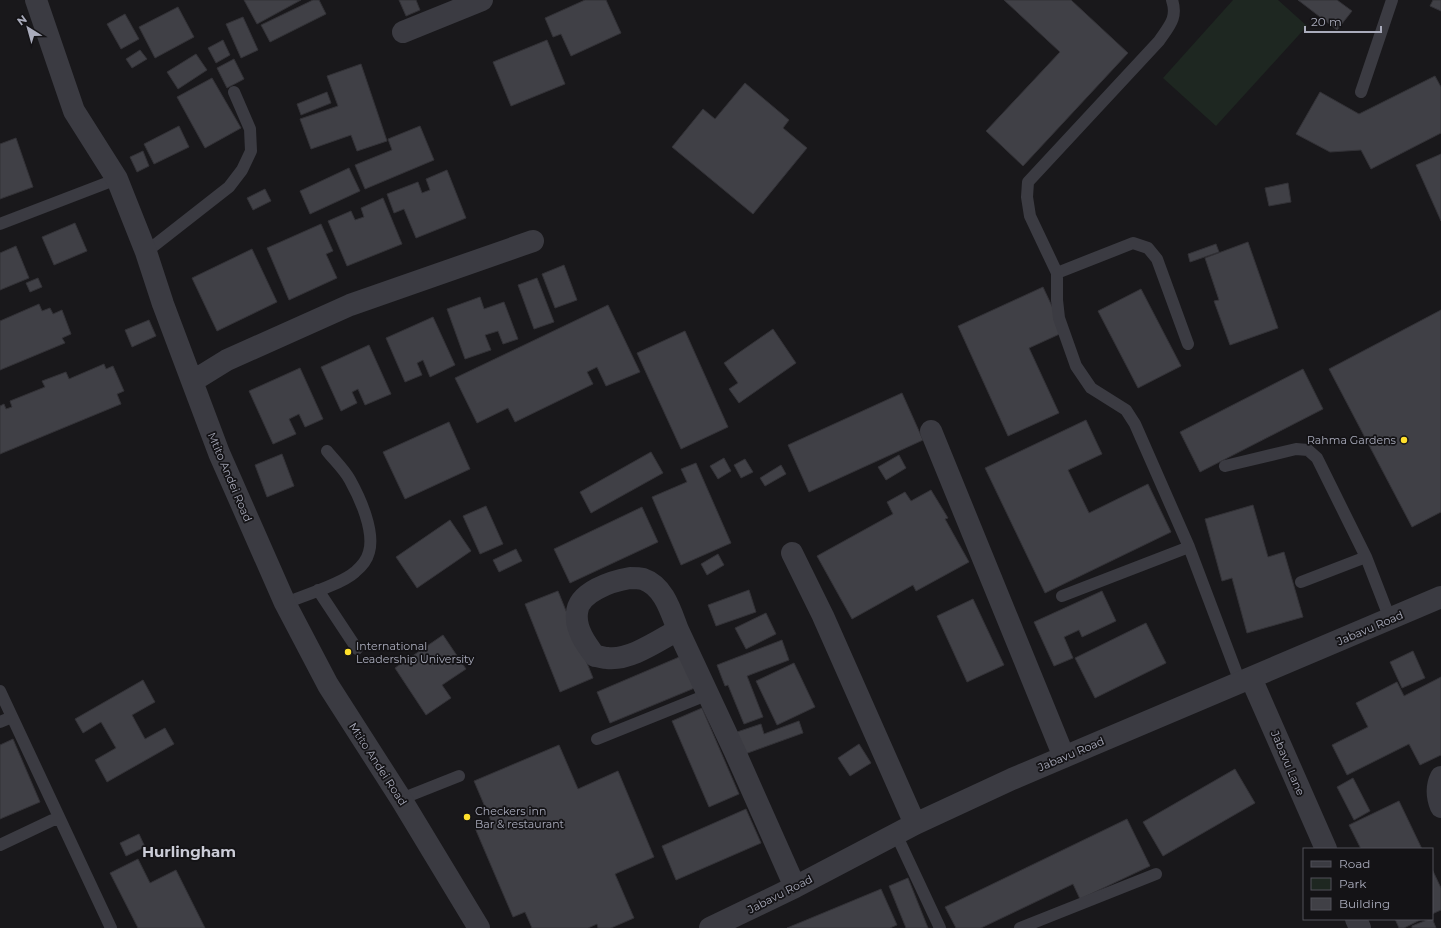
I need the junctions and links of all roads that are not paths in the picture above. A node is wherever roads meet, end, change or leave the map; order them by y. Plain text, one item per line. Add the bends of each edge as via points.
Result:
1 (36, 0) edge
2 (482, 0) edge
3 (1172, 0) edge
4 (1392, 0) edge
5 (403, 32) dead end
6 (234, 92) dead end
7 (1361, 92) dead end
8 (117, 179) junction
9 (0, 224) edge
10 (533, 241) dead end
11 (146, 252) junction
12 (1057, 273) junction
13 (1188, 344) dead end
14 (193, 381) junction
15 (931, 431) dead end
16 (327, 451) dead end
17 (1224, 466) dead end
18 (1189, 548) junction
19 (792, 553) dead end
20 (1366, 557) junction
21 (1301, 582) dead end
22 (318, 590) junction
23 (1062, 596) dead end
24 (1441, 597) edge
25 (285, 603) junction
26 (1390, 619) junction
27 (678, 630) junction
28 (357, 649) dead end
29 (1246, 680) junction
30 (0, 691) edge
31 (709, 694) junction
32 (12, 717) junction
33 (0, 722) edge
34 (597, 739) dead end
35 (1064, 757) junction
36 (459, 776) dead end
37 (1441, 777) edge
38 (401, 799) junction
39 (1441, 807) edge
40 (59, 817) junction
41 (914, 824) junction
42 (896, 834) junction
43 (0, 845) edge
44 (1326, 848) edge
45 (1156, 874) dead end
46 (795, 887) junction
47 (722, 926) edge
48 (111, 928) edge
49 (479, 928) edge
50 (940, 928) edge
51 (1020, 928) edge

1 - 8 street, Mtito Andei Road via 74,110
2 - 5 street
3 - 12 lane via 1175,10 1170,24 1158,41 1028,182 1026,197 1030,216
4 - 7 lane
6 - 11 lane via 250,129 251,151 242,170 229,187
8 - 9 lane
8 - 11 street, Mtito Andei Road
10 - 14 street via 350,305 227,360
11 - 14 street, Mtito Andei Road
12 - 13 lane via 1132,243 1148,248 1157,259
12 - 18 lane via 1059,318 1076,366 1091,388 1126,410 1132,419
14 - 25 street, Mtito Andei Road via 219,453
15 - 35 street
16 - 22 lane via 349,479 363,507 370,538 369,553 354,573
17 - 20 lane via 1296,449 1308,450 1317,458
18 - 23 lane
18 - 29 lane
19 - 41 street via 820,610
20 - 21 lane
20 - 26 lane
22 - 25 lane
22 - 28 lane
24 - 26 street, Jabavu Road
25 - 38 street, Mtito Andei Road via 328,685
26 - 29 street, Jabavu Road
27 - 27 street via 666,600 653,585 642,579 619,580 593,591 581,601 576,613 578,626 595,656 608,659 632,654
27 - 31 street
29 - 35 street, Jabavu Road
29 - 44 street, Jabavu Lane
30 - 32 lane
31 - 34 lane
31 - 46 street
32 - 33 lane
32 - 40 lane
35 - 41 street, Jabavu Road
36 - 38 lane
37 - 39 street via 1437,784
38 - 49 street, Mtito Andei Road
40 - 43 lane
40 - 48 lane
41 - 42 street, Jabavu Road
42 - 46 street, Jabavu Road
42 - 50 lane
45 - 51 lane
46 - 47 street, Jabavu Road

